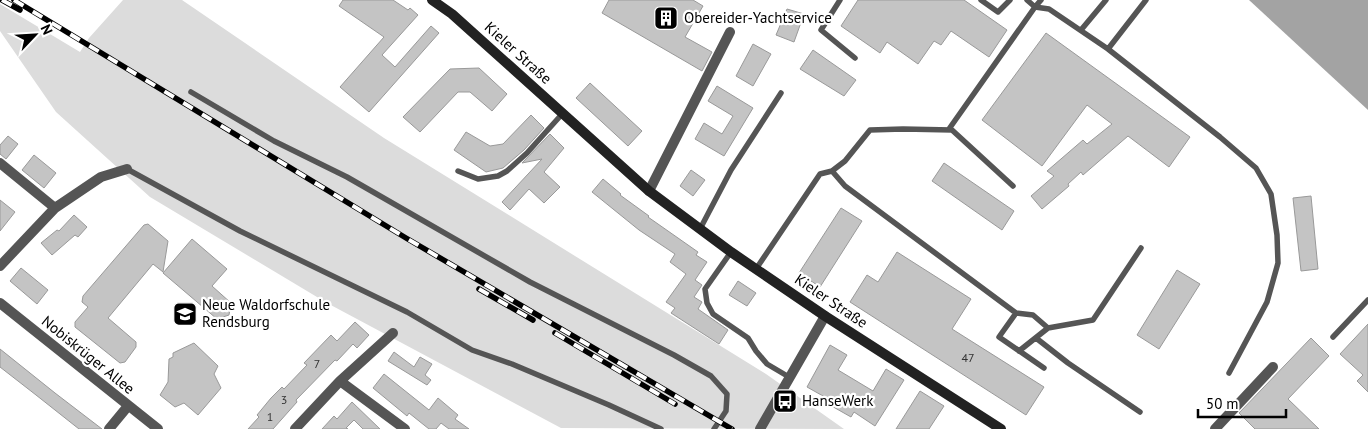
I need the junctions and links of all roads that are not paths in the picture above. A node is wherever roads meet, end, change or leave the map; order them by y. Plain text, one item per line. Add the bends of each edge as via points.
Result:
1 (432, 0) edge
2 (840, 0) edge
3 (981, 0) edge
4 (1010, 0) edge
5 (1027, 0) edge
6 (1041, 0) edge
7 (1106, 0) edge
8 (1146, 0) edge
9 (1035, 7) junction
10 (1081, 30) junction
11 (730, 32) dead end
12 (1108, 49) junction
13 (855, 58) dead end
14 (191, 92) dead end
15 (781, 93) dead end
16 (563, 113) junction
17 (948, 130) junction
18 (0, 163) edge
19 (126, 169) joint
20 (458, 171) dead end
21 (832, 171) junction
22 (1013, 186) dead end
23 (649, 191) junction
24 (55, 208) junction
25 (700, 228) junction
26 (1141, 248) dead end
27 (731, 252) junction
28 (0, 266) edge
29 (756, 270) junction
30 (1368, 300) edge
31 (0, 304) edge
32 (1016, 313) junction
33 (825, 316) junction
34 (1048, 328) junction
35 (393, 333) dead end
36 (1333, 337) dead end
37 (1036, 338) junction
38 (1019, 351) junction
39 (1273, 367) dead end
40 (1044, 368) dead end
41 (1229, 373) dead end
42 (789, 378) junction
43 (340, 381) junction
44 (128, 406) junction
45 (1140, 412) dead end
46 (109, 429) edge
47 (158, 429) edge
48 (295, 429) edge
49 (405, 429) edge
50 (661, 429) edge
51 (714, 429) edge
52 (760, 429) edge
53 (1001, 429) edge
54 (1216, 429) edge

1 - 16 main road, Kieler Straße
2 - 13 lane via 821,30
3 - 4 lane via 998,12
5 - 9 lane
6 - 9 lane
7 - 10 lane
8 - 12 lane
9 - 10 lane via 1049,9
9 - 17 lane
10 - 12 lane
11 - 23 street
12 - 41 lane via 1256,168 1271,194 1278,263 1267,302
14 - 51 lane via 274,141 348,177 530,282 711,376 727,394 726,411
15 - 25 lane via 731,170
16 - 20 lane via 528,152 498,176 478,178
16 - 23 main road, Kieler Straße
17 - 21 lane via 870,130 845,161
17 - 22 lane via 952,130
18 - 24 street
19 - 24 street via 101,177
19 - 50 lane via 240,231 406,312 472,350 512,364
21 - 29 lane via 820,174 815,180
21 - 32 lane via 845,186
23 - 25 main road, Kieler Straße
24 - 28 street
25 - 27 main road, Kieler Straße
26 - 34 lane via 1094,320
27 - 29 main road, Kieler Straße
27 - 42 lane via 705,289 707,303 713,314 748,338 767,364
29 - 33 main road, Kieler Straße
30 - 36 lane
31 - 44 street, Nobiskrüger Allee
32 - 34 lane via 1033,315
32 - 38 lane via 999,337
33 - 42 street
33 - 53 main road, Kieler Straße
34 - 37 lane
35 - 43 street
37 - 38 lane
37 - 45 lane
38 - 40 lane
39 - 54 street
42 - 52 street
43 - 48 street
43 - 49 street
44 - 46 street
44 - 47 street, Nobiskrüger Allee

